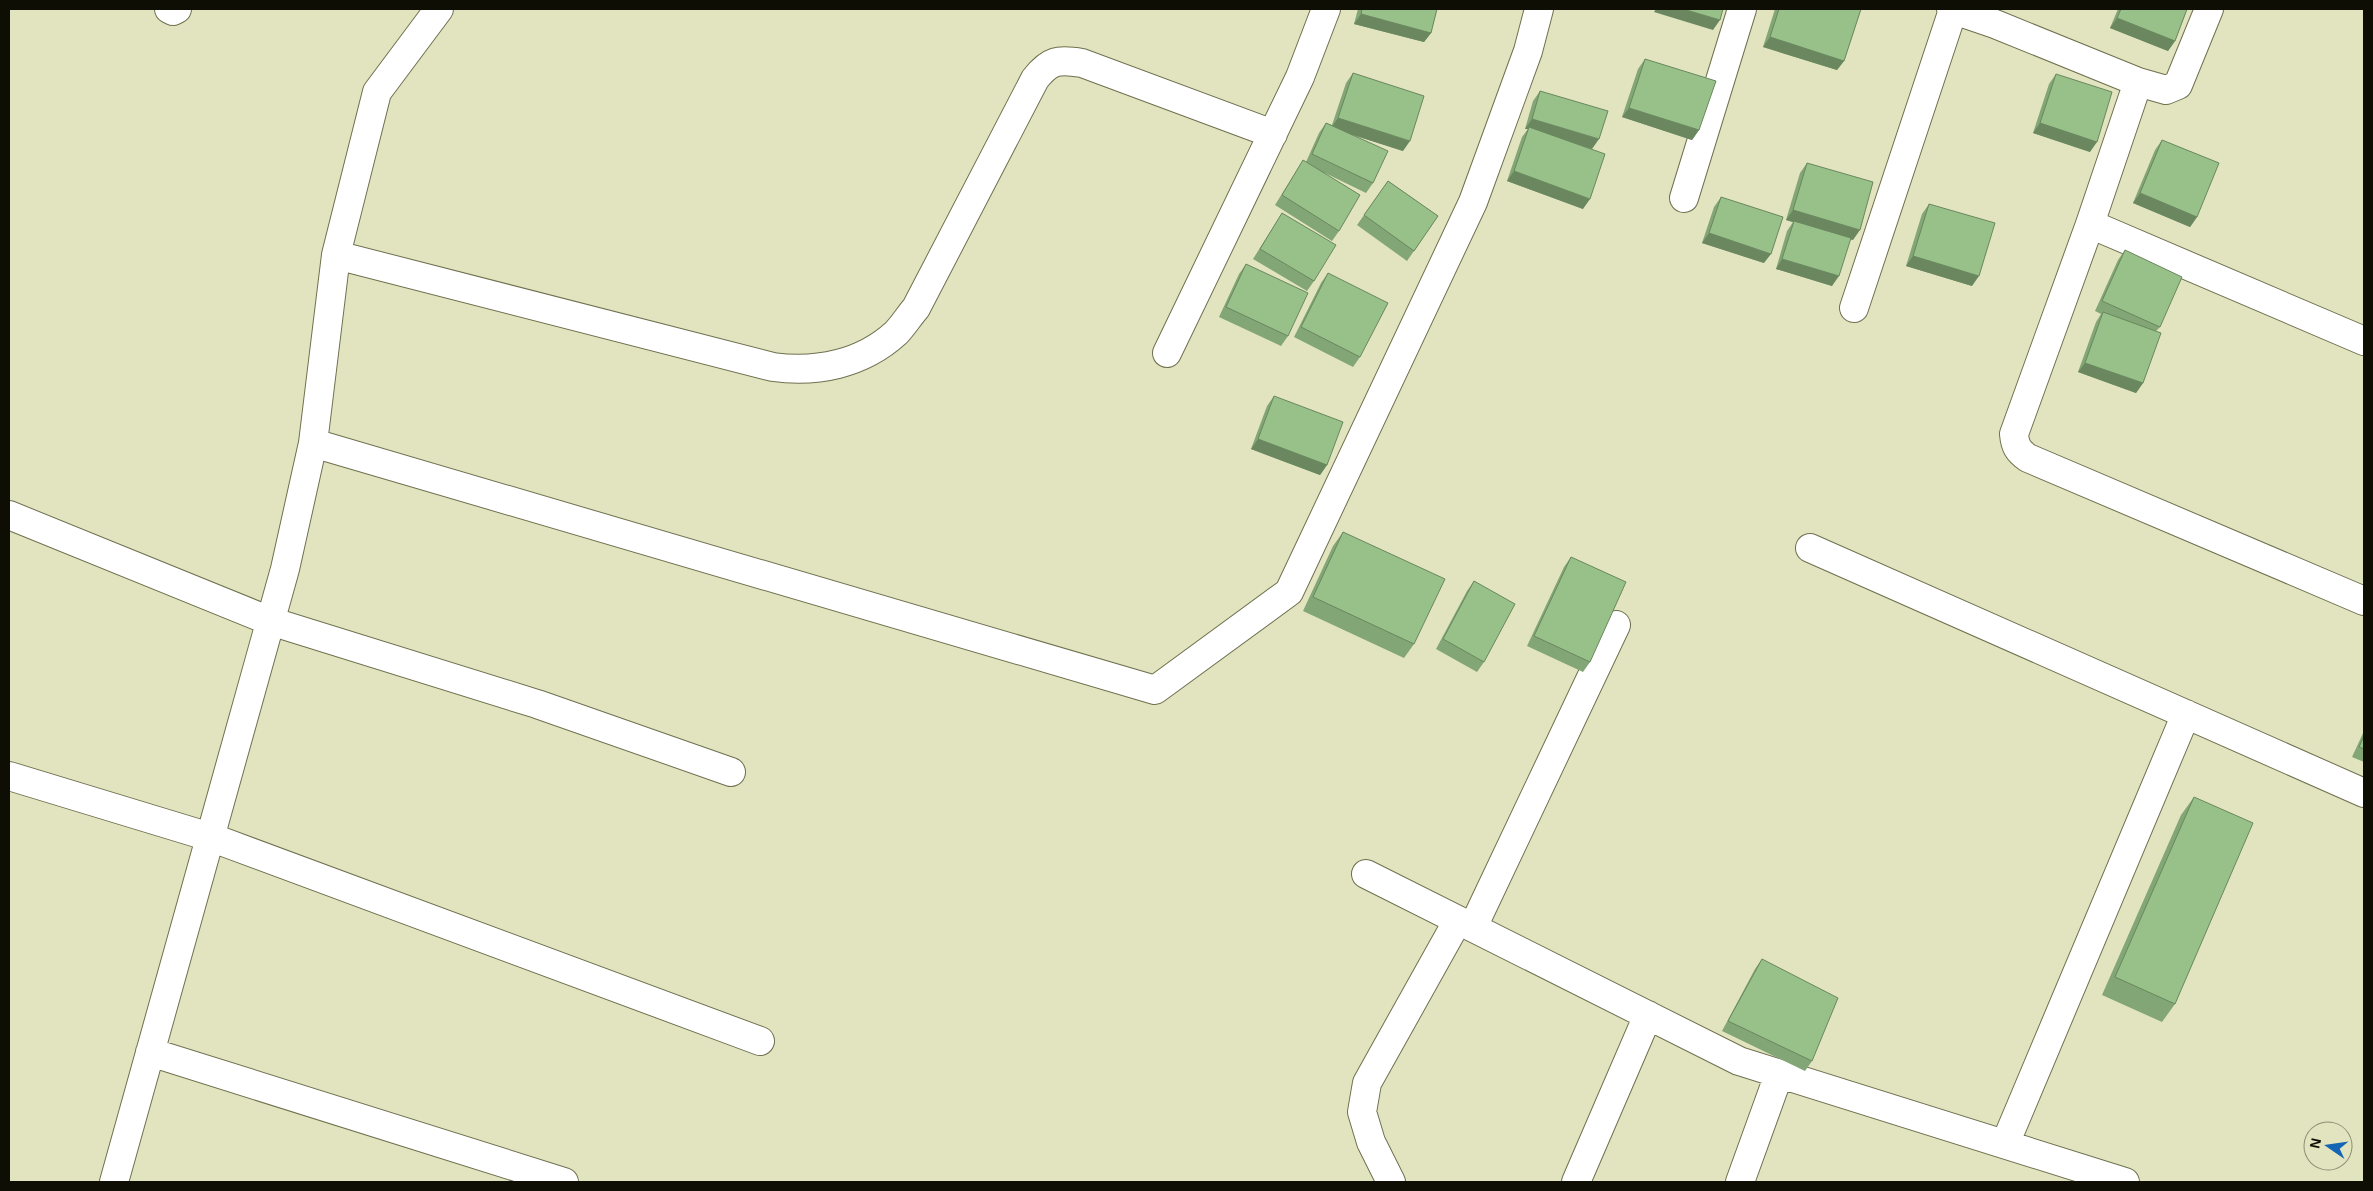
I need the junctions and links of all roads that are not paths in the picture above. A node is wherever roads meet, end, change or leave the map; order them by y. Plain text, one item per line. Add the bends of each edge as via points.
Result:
1 (169, 9) edge
2 (177, 9) edge
3 (439, 9) edge
4 (1326, 9) edge
5 (1539, 9) edge
6 (1742, 9) edge
7 (1952, 9) edge
8 (2209, 9) edge
9 (1997, 16) edge
10 (2138, 82) junction
11 (1272, 134) junction
12 (1684, 198) dead end
13 (2090, 224) junction
14 (336, 255) junction
15 (1854, 308) dead end
16 (2364, 341) edge
17 (1167, 353) dead end
18 (313, 443) junction
19 (9, 515) edge
20 (1810, 548) dead end
21 (2364, 602) edge
22 (270, 621) junction
23 (1616, 625) edge
24 (2186, 714) junction
25 (731, 772) dead end
26 (9, 776) edge
27 (2364, 793) edge
28 (210, 836) junction
29 (1366, 874) dead end
30 (1465, 924) junction
31 (1648, 1016) junction
32 (760, 1041) dead end
33 (150, 1052) junction
34 (1779, 1074) junction
35 (2005, 1144) junction
36 (114, 1182) edge
37 (564, 1182) edge
38 (1392, 1182) edge
39 (1576, 1182) edge
40 (1740, 1182) edge
41 (2125, 1182) edge

1 - 2 street
3 - 14 street via 377,92
4 - 11 street via 1300,76
5 - 18 street via 1528,51 1473,202 1289,592 1155,690
6 - 12 street
7 - 9 street
7 - 15 street
8 - 10 street via 2175,88 2166,90
9 - 10 street
10 - 13 street
11 - 14 street via 1082,63 1063,60 1046,65 1035,79 916,308 896,332 860,358 826,368 797,370 773,367
11 - 17 street
13 - 16 street
13 - 21 street via 2017,426 2015,443 2019,452
14 - 18 street
18 - 22 street
19 - 22 street
20 - 24 street
22 - 25 street via 537,704
22 - 28 street
23 - 30 street
24 - 27 street
24 - 35 street
26 - 28 street
28 - 32 street
28 - 33 street
29 - 30 street
30 - 31 street
30 - 38 street via 1368,1083 1362,1112 1371,1142
31 - 34 street via 1739,1061
31 - 39 street
33 - 36 street
33 - 37 street
34 - 35 street
34 - 40 street
35 - 41 street

